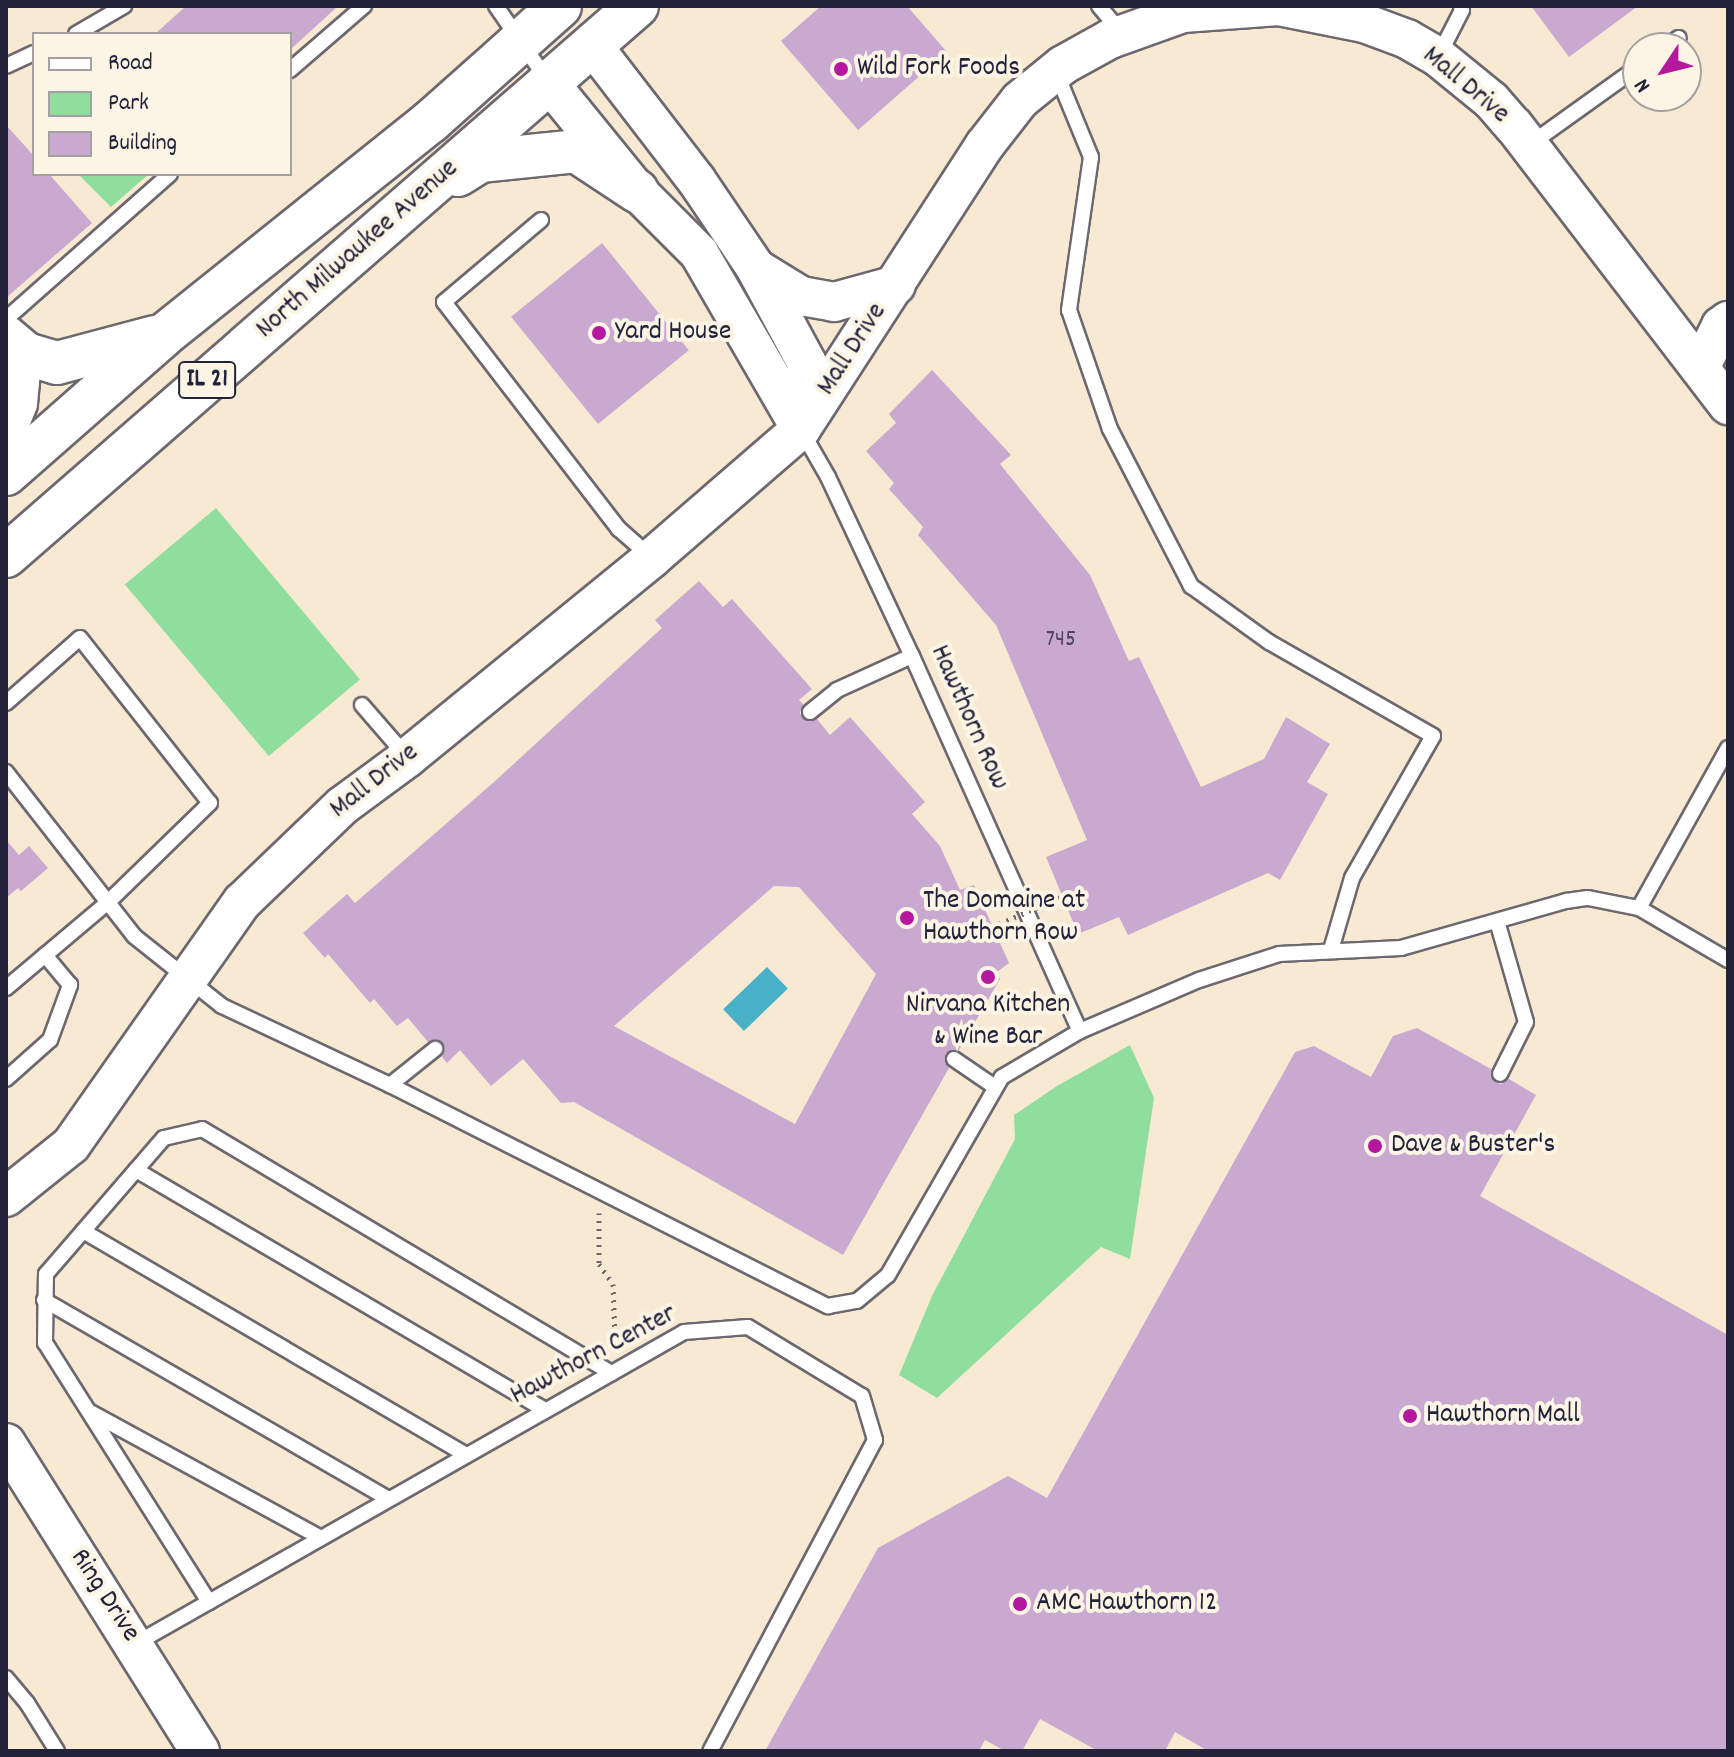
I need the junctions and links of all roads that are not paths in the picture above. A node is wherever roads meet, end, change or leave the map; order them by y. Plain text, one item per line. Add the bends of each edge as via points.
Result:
1 (124, 6) edge
2 (364, 6) edge
3 (496, 6) edge
4 (637, 6) edge
5 (1464, 7) edge
6 (1311, 8) edge
7 (1164, 13) edge
8 (571, 20) edge
9 (1111, 20) edge
10 (79, 32) edge
11 (520, 44) junction
12 (32, 54) edge
13 (1438, 57) junction
14 (6, 66) edge
15 (292, 68) edge
16 (1056, 71) junction
17 (1622, 78) edge
18 (551, 85) junction
19 (1529, 145) junction
20 (168, 176) edge
21 (637, 191) junction
22 (409, 205) junction
23 (541, 220) dead end
24 (755, 267) junction
25 (896, 285) junction
26 (6, 319) edge
27 (1728, 321) edge
28 (164, 335) junction
29 (6, 337) edge
30 (6, 354) edge
31 (1714, 366) edge
32 (1728, 405) edge
33 (6, 428) edge
34 (801, 429) junction
35 (6, 474) edge
36 (6, 556) edge
37 (652, 558) junction
38 (912, 656) junction
39 (6, 703) edge
40 (362, 705) dead end
41 (810, 712) dead end
42 (1728, 748) edge
43 (407, 758) junction
44 (6, 772) edge
45 (107, 903) junction
46 (1639, 908) junction
47 (1497, 921) junction
48 (1331, 950) junction
49 (45, 955) junction
50 (1728, 960) edge
51 (187, 980) junction
52 (6, 988) edge
53 (1080, 1031) junction
54 (435, 1049) dead end
55 (954, 1059) dead end
56 (1500, 1074) dead end
57 (6, 1079) edge
58 (390, 1085) junction
59 (995, 1087) junction
60 (136, 1170) junction
61 (6, 1197) edge
62 (83, 1231) junction
63 (44, 1300) junction
64 (612, 1373) junction
65 (545, 1410) junction
66 (88, 1411) junction
67 (6, 1443) edge
68 (466, 1455) junction
69 (389, 1499) junction
70 (321, 1538) junction
71 (209, 1602) junction
72 (135, 1645) junction
73 (6, 1678) edge
74 (57, 1751) edge
75 (200, 1751) edge
76 (710, 1751) edge

1 - 10 lane
2 - 15 lane
3 - 11 lane
4 - 8 main road, North Milwaukee Avenue / IL 21
5 - 13 lane
6 - 7 street, Mall Drive via 1249,6
6 - 13 street, Mall Drive via 1407,39
7 - 9 street, Mall Drive
8 - 11 main road, IL 21
8 - 18 main road, North Milwaukee Avenue / IL 21
8 - 24 street via 697,181
9 - 16 street, Mall Drive
11 - 18 lane
11 - 28 main road, North Milwaukee Avenue / IL 21
12 - 14 lane
13 - 19 street, Mall Drive via 1491,100
16 - 25 street, Mall Drive via 1020,100 984,146
16 - 48 lane via 1091,157 1069,310 1110,429 1191,586 1269,642 1433,736 1352,878
17 - 19 lane
18 - 21 street
18 - 22 main road, North Milwaukee Avenue / IL 21
19 - 31 street, Mall Drive
20 - 26 lane
21 - 22 main road via 576,151 480,161
21 - 34 street via 699,253
22 - 36 main road, North Milwaukee Avenue / IL 21
23 - 37 lane via 444,302 619,529
24 - 25 street via 801,296 834,302
24 - 34 street via 807,363
25 - 34 street, Mall Drive
27 - 31 street via 1721,326
28 - 29 main road via 57,363 26,354
28 - 35 main road, North Milwaukee Avenue / IL 21
30 - 33 main road via 18,381
31 - 32 street, Mall Drive
34 - 37 street, Mall Drive
34 - 38 lane, Hawthorn Row
37 - 43 street, Mall Drive
38 - 41 lane via 837,690
38 - 53 lane, Hawthorn Row
39 - 45 lane via 80,638 210,803
40 - 43 lane
42 - 46 lane
43 - 51 street, Mall Drive via 342,806 242,902
44 - 45 lane
45 - 49 lane
45 - 51 lane via 134,936
46 - 47 lane via 1588,898
46 - 50 lane
47 - 48 lane via 1401,948
47 - 56 lane via 1526,1022
48 - 53 lane via 1279,954 1199,980
49 - 52 lane
49 - 57 lane via 70,985 50,1040
51 - 58 lane via 222,1006
51 - 61 street, Mall Drive via 71,1145
53 - 59 lane via 1002,1077
54 - 58 lane
55 - 59 lane
58 - 59 lane via 828,1306 857,1301 888,1275
60 - 62 lane
60 - 64 lane via 164,1138 202,1129
60 - 65 lane
62 - 63 lane via 46,1274
62 - 68 lane
63 - 66 lane via 45,1343
63 - 69 lane
64 - 65 lane, Hawthorn Center
64 - 76 lane, Hawthorn Center via 684,1332 748,1327 862,1396 875,1440
65 - 68 lane, Hawthorn Center
66 - 70 lane
66 - 71 lane
67 - 72 street, Ring Drive
68 - 69 lane, Hawthorn Center
69 - 70 lane, Hawthorn Center
70 - 71 lane, Hawthorn Center
71 - 72 lane, Hawthorn Center
72 - 75 street, Ring Drive
73 - 74 lane

